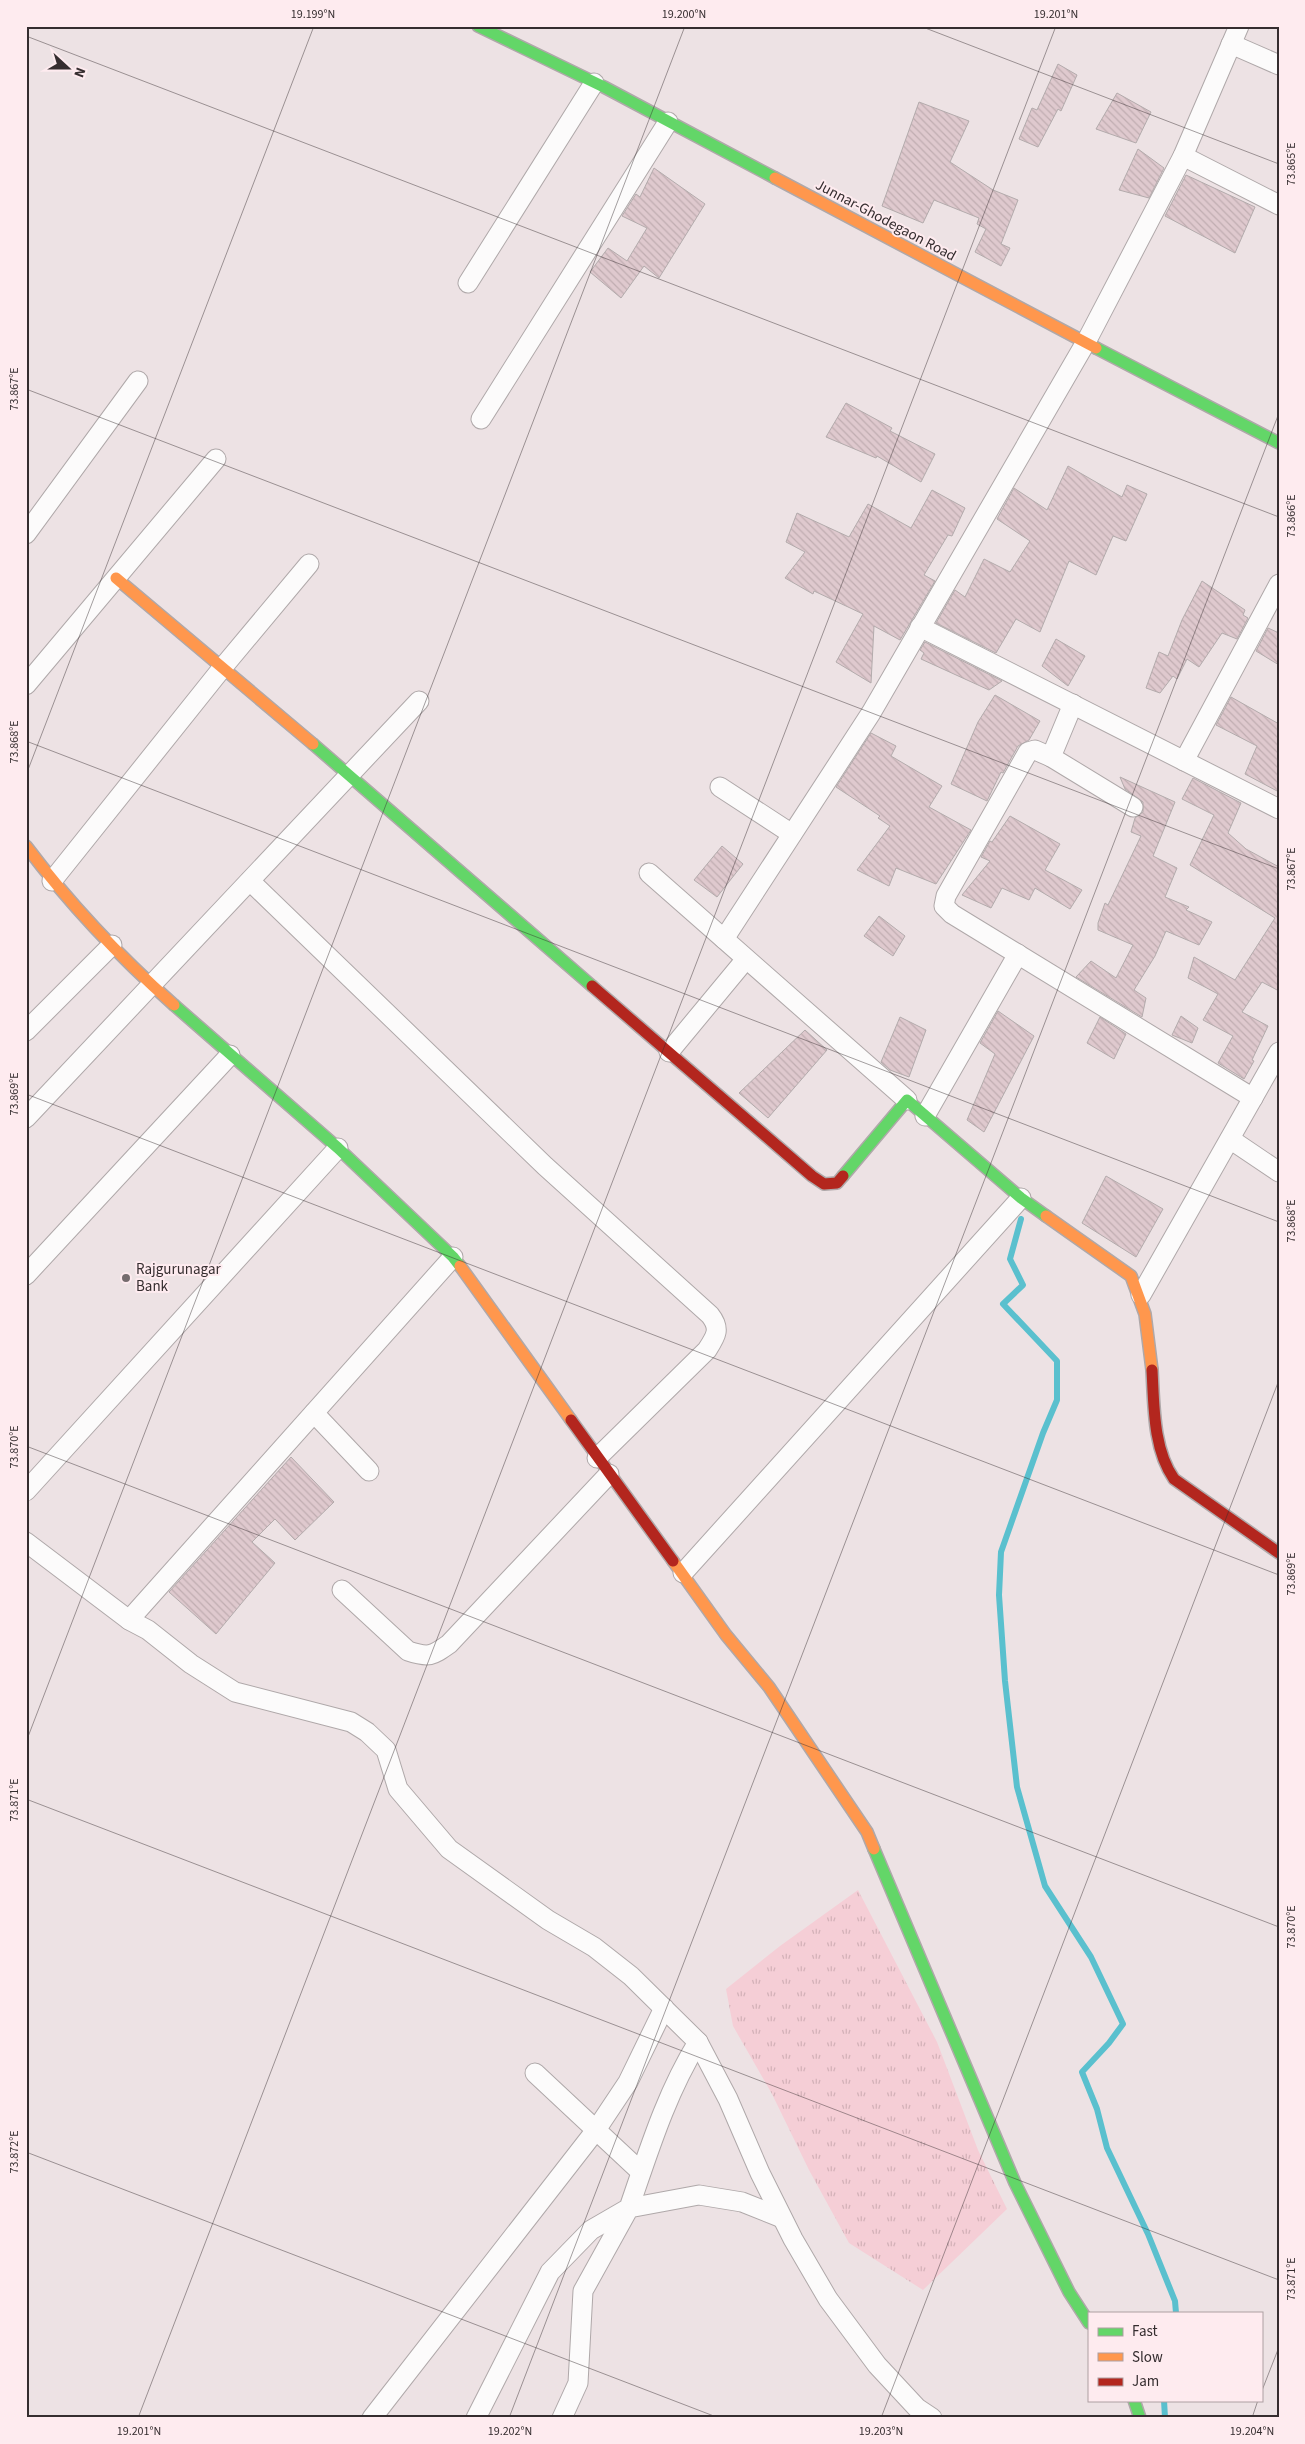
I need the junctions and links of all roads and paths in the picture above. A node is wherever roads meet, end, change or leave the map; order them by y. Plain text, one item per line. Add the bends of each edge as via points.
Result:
1 (478, 26) edge
2 (1239, 26) edge
3 (1231, 44) junction
4 (1279, 65) edge
5 (594, 82) junction
6 (668, 122) junction
7 (1183, 156) junction
8 (1279, 206) edge
9 (468, 283) dead end
10 (1086, 342) junction
11 (138, 381) dead end
12 (481, 419) dead end
13 (1279, 443) edge
14 (216, 459) dead end
15 (26, 534) edge
16 (310, 564) dead end
17 (116, 578) junction
18 (1279, 584) edge
19 (920, 627) junction
20 (223, 667) junction
21 (26, 684) edge
22 (419, 701) dead end
23 (1072, 704) junction
24 (1051, 757) junction
25 (1184, 761) junction
26 (348, 776) junction
27 (720, 787) dead end
28 (1133, 807) dead end
29 (1279, 809) edge
30 (792, 834) junction
31 (26, 846) edge
32 (649, 873) dead end
33 (52, 881) junction
34 (250, 881) junction
35 (724, 939) junction
36 (112, 945) junction
37 (1018, 954) junction
38 (746, 959) junction
39 (152, 985) junction
40 (26, 1031) edge
41 (669, 1052) junction
42 (1279, 1052) edge
43 (230, 1055) junction
44 (1253, 1098) junction
45 (907, 1100) junction
46 (925, 1116) junction
47 (26, 1118) edge
48 (1230, 1140) junction
49 (338, 1148) junction
50 (1279, 1172) edge
51 (1021, 1198) junction
52 (453, 1257) junction
53 (26, 1275) edge
54 (1141, 1295) junction
55 (314, 1413) junction
56 (597, 1458) junction
57 (368, 1471) dead end
58 (609, 1474) junction
59 (26, 1491) edge
60 (26, 1542) edge
61 (1279, 1553) edge
62 (683, 1573) junction
63 (342, 1590) dead end
64 (129, 1620) junction
65 (664, 2008) junction
66 (698, 2042) junction
67 (535, 2073) dead end
68 (596, 2130) junction
69 (642, 2172) junction
70 (629, 2208) junction
71 (782, 2218) junction
72 (1088, 2321) edge
73 (1135, 2402) edge
74 (372, 2418) edge
75 (476, 2418) edge
76 (562, 2418) edge
77 (932, 2418) edge
78 (1140, 2418) edge

1 - 5 street, Junnar-Ghodegaon Road
2 - 3 street
3 - 4 street
3 - 7 street
5 - 6 street, Junnar-Ghodegaon Road
5 - 9 street
6 - 10 street, Junnar-Ghodegaon Road
6 - 12 street
7 - 8 street
7 - 10 street
10 - 13 street, Junnar-Ghodegaon Road
10 - 19 street
11 - 15 street
14 - 17 street
16 - 20 street
17 - 20 street
17 - 21 street
18 - 25 street
19 - 23 street
19 - 30 street via 871,713
20 - 26 street
20 - 33 street
22 - 26 street
23 - 24 street
23 - 25 street
24 - 28 street
24 - 37 street via 1035,750 1028,752 946,896 944,906
25 - 29 street
26 - 34 street
26 - 41 street
27 - 30 street
30 - 35 street
31 - 33 street
32 - 35 street
33 - 36 street
34 - 39 street
34 - 56 street via 538,1160 717,1324 717,1333 707,1350
35 - 38 street
36 - 39 street
36 - 40 street
37 - 44 street
37 - 46 street
38 - 41 street
38 - 45 street
39 - 43 street
39 - 47 street
41 - 45 street via 824,1184 837,1183
42 - 44 street
43 - 49 street
43 - 53 street
44 - 48 street
45 - 46 street
46 - 51 street
48 - 50 street
48 - 54 street
49 - 52 street
49 - 59 street
51 - 54 street via 1131,1276
51 - 62 street
52 - 55 street
52 - 56 street
54 - 61 street via 1148,1326 1154,1415 1165,1466 1174,1479
55 - 57 street
55 - 64 street
56 - 58 street
58 - 62 street
58 - 63 street via 449,1644 432,1655 408,1651
60 - 64 street
62 - 72 street via 726,1635 769,1687 867,1832 1015,2183 1069,2292
64 - 65 street via 234,1692 351,1722 366,1732 386,1750 398,1789 449,1849 548,1920 594,1947
65 - 66 street
65 - 68 street via 628,2082
66 - 69 street via 665,2105
66 - 71 street via 728,2099
67 - 68 street
68 - 69 street
68 - 74 street
69 - 70 street
70 - 71 street via 700,2195 742,2202
70 - 75 street via 591,2230 550,2272
70 - 76 street via 583,2291 578,2383
71 - 77 street via 828,2298 877,2365 917,2408
73 - 78 street

